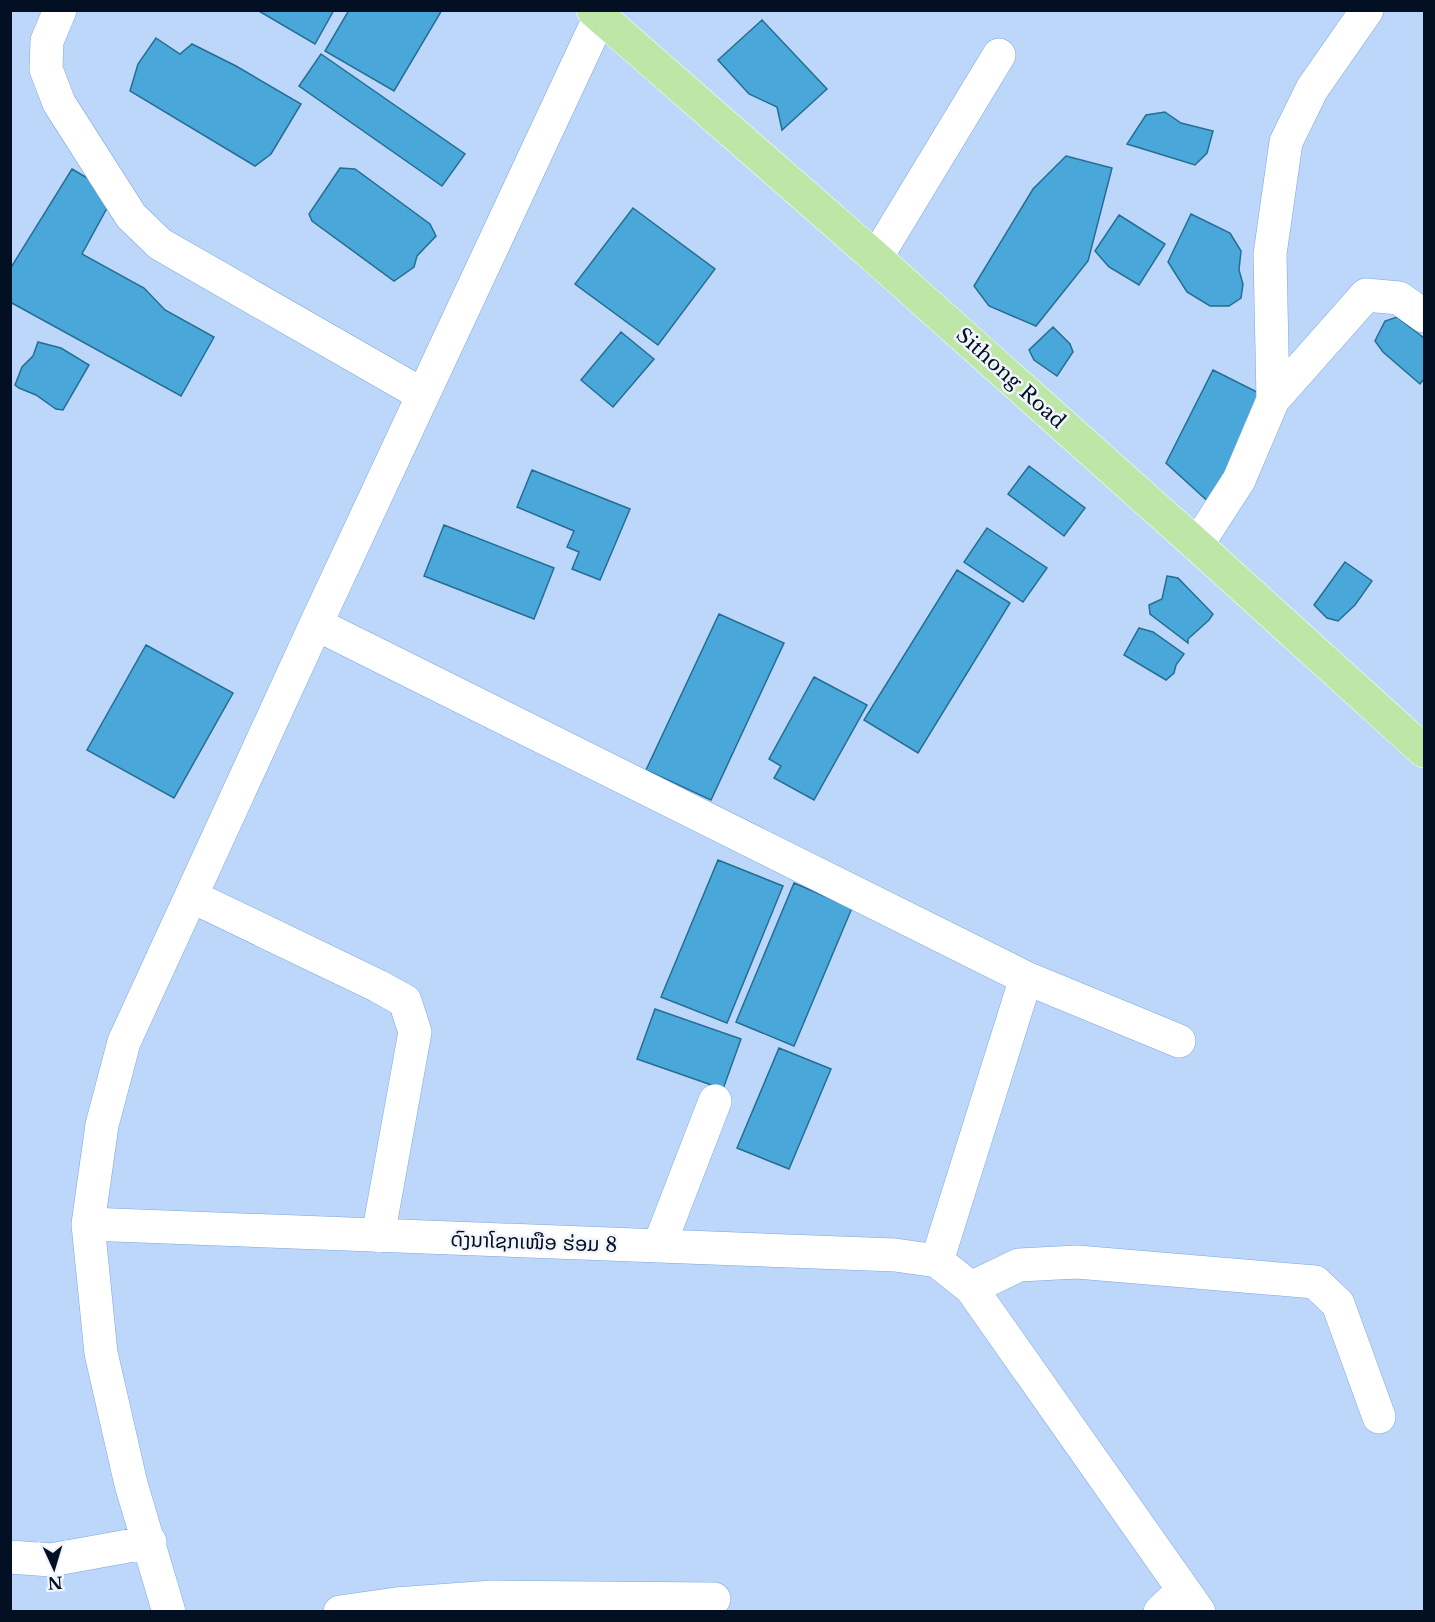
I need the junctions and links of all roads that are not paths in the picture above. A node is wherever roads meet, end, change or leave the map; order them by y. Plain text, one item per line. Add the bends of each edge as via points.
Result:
1 (60, 10) edge
2 (1367, 10) edge
3 (599, 12) edge
4 (999, 55) dead end
5 (876, 258) junction
6 (1425, 316) edge
7 (423, 395) junction
8 (1273, 400) junction
9 (1197, 545) junction
10 (316, 624) junction
11 (1425, 751) edge
12 (191, 896) junction
13 (1026, 978) junction
14 (1179, 1041) dead end
15 (715, 1101) dead end
16 (88, 1224) junction
17 (378, 1236) junction
18 (659, 1246) junction
19 (937, 1261) junction
20 (971, 1288) junction
21 (1379, 1417) dead end
22 (150, 1542) junction
23 (10, 1557) edge
24 (714, 1599) dead end
25 (1191, 1600) edge
26 (169, 1611) edge
27 (340, 1611) edge
28 (1160, 1611) edge

1 - 7 street via 47,41 46,69 58,103 130,216 160,244
2 - 8 street via 1312,89 1286,142 1270,254
3 - 5 main road, Sithong Road
3 - 7 street
4 - 5 street
5 - 9 main road, Sithong Road
6 - 8 street via 1399,298 1366,295
7 - 10 street
8 - 9 street via 1239,480
9 - 11 main road, Sithong Road
10 - 12 street
10 - 13 street
12 - 16 street via 124,1042 102,1125
12 - 17 street via 405,1001 415,1032
13 - 14 street
13 - 19 street
15 - 18 street
16 - 17 street, ດົງນາໂຊກເໜືອ ຮ່ອມ 8
16 - 22 street via 101,1353 131,1484
17 - 18 street, ດົງນາໂຊກເໜືອ ຮ່ອມ 8
18 - 19 street, ດົງນາໂຊກເໜືອ ຮ່ອມ 8 via 895,1255
19 - 20 street
20 - 21 street via 1019,1264 1077,1262 1315,1282 1338,1304
20 - 25 street
22 - 23 street via 51,1560
22 - 26 street
24 - 27 street via 492,1597
25 - 28 street

